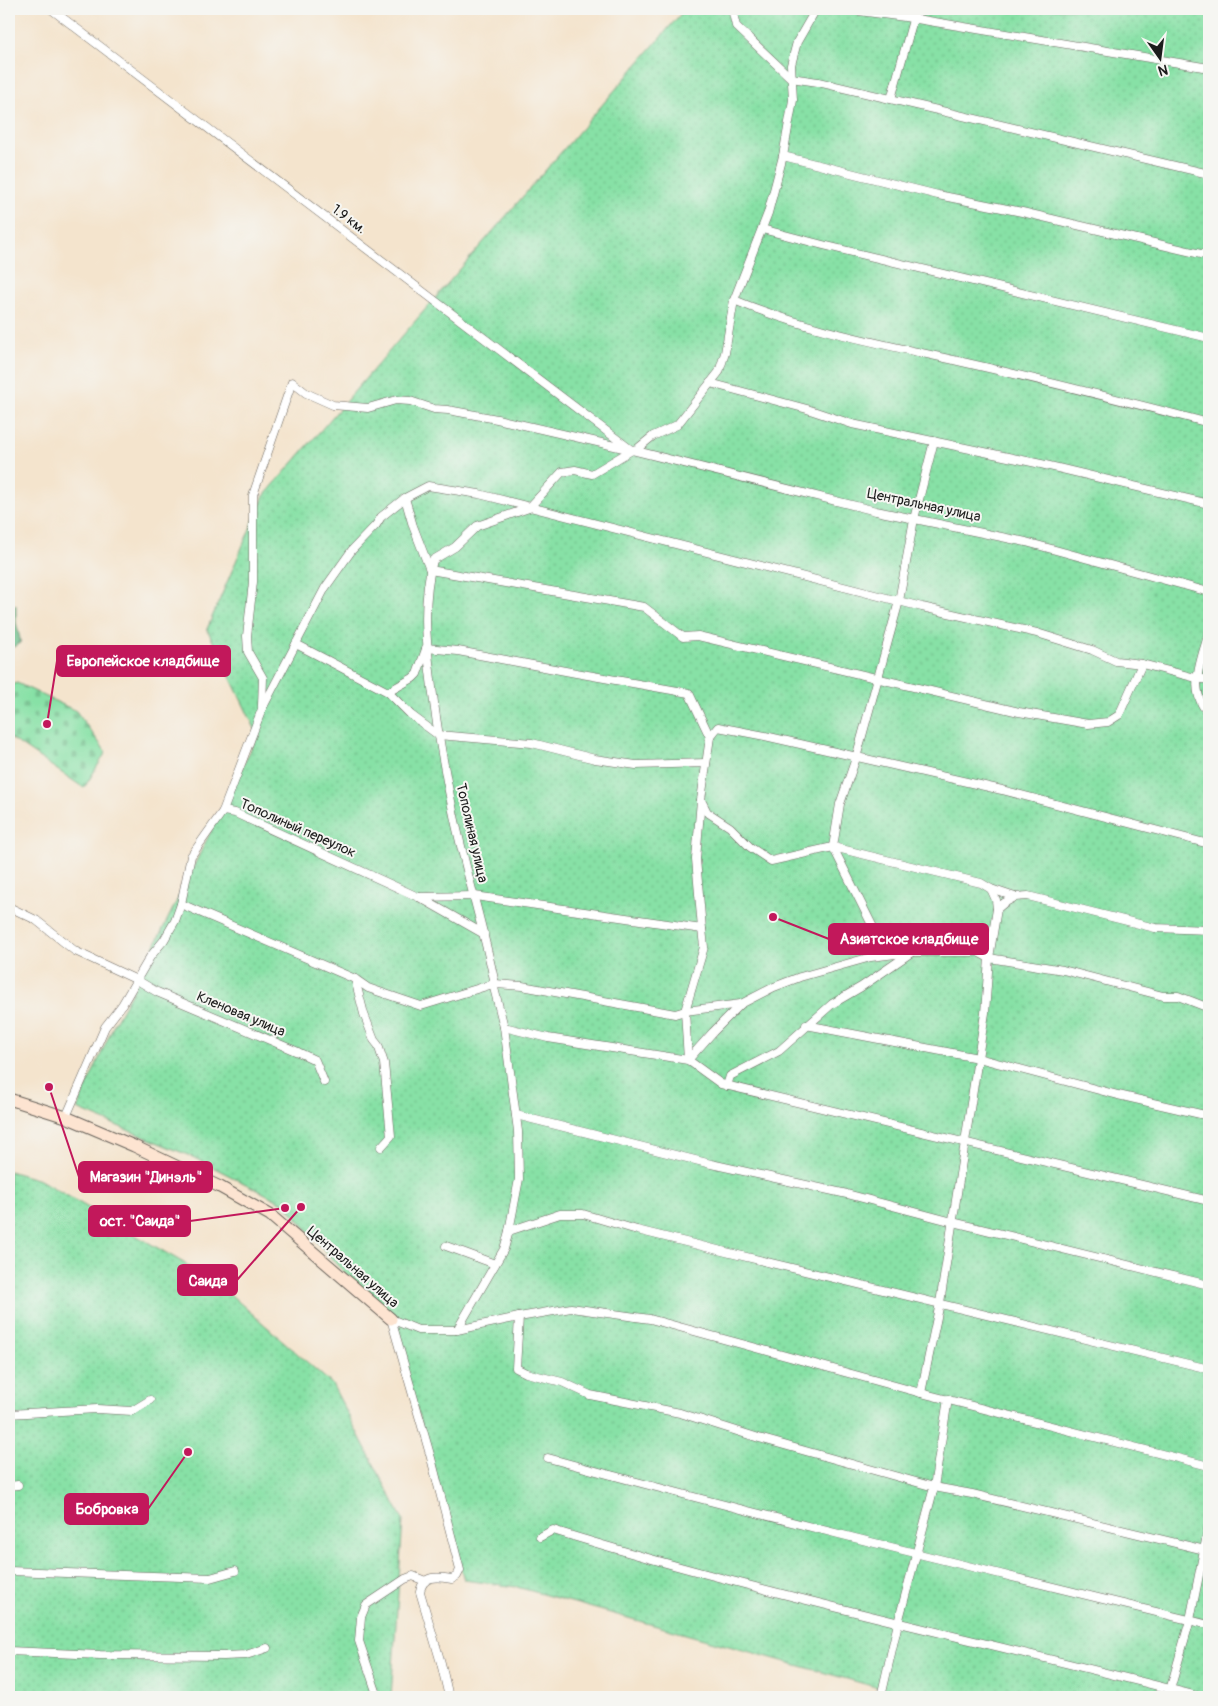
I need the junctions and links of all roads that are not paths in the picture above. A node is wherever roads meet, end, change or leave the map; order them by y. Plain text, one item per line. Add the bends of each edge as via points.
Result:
1 (50, 9) edge
2 (732, 9) edge
3 (816, 9) edge
4 (856, 9) edge
5 (916, 9) edge
6 (913, 19) junction
7 (1209, 68) edge
8 (791, 78) junction
9 (891, 99) junction
10 (783, 156) junction
11 (1209, 174) edge
12 (762, 229) junction
13 (1209, 256) edge
14 (734, 300) junction
15 (1209, 338) edge
16 (710, 383) junction
17 (1209, 423) edge
18 (934, 441) junction
19 (632, 450) junction
20 (405, 498) junction
21 (1209, 504) edge
22 (529, 508) junction
23 (914, 519) junction
24 (430, 570) junction
25 (1209, 592) edge
26 (899, 601) junction
27 (1209, 634) edge
28 (296, 644) junction
29 (426, 648) junction
30 (1142, 664) junction
31 (1196, 678) junction
32 (878, 679) junction
33 (1209, 680) edge
34 (388, 692) junction
35 (262, 709) junction
36 (1209, 714) edge
37 (438, 735) junction
38 (710, 737) junction
39 (856, 758) junction
40 (706, 763) junction
41 (701, 800) junction
42 (223, 811) junction
43 (1209, 844) edge
44 (833, 847) junction
45 (991, 889) junction
46 (475, 896) junction
47 (418, 897) junction
48 (1015, 897) junction
49 (181, 904) junction
50 (9, 907) edge
51 (997, 909) junction
52 (702, 929) junction
53 (1209, 930) edge
54 (484, 934) junction
55 (912, 952) junction
56 (989, 958) junction
57 (355, 979) junction
58 (137, 980) junction
59 (494, 984) junction
60 (741, 1004) junction
61 (1209, 1008) edge
62 (685, 1011) junction
63 (806, 1026) junction
64 (504, 1027) junction
65 (978, 1058) junction
66 (688, 1060) junction
67 (324, 1082) dead end
68 (727, 1086) junction
69 (9, 1099) edge
70 (516, 1115) junction
71 (1209, 1116) edge
72 (66, 1117) junction
73 (965, 1142) junction
74 (381, 1147) dead end
75 (1209, 1200) edge
76 (952, 1222) junction
77 (509, 1231) junction
78 (446, 1246) dead end
79 (494, 1264) junction
80 (1209, 1285) edge
81 (940, 1303) junction
82 (519, 1317) junction
83 (391, 1319) junction
84 (458, 1330) junction
85 (1209, 1369) edge
86 (921, 1393) junction
87 (948, 1399) junction
88 (150, 1400) dead end
89 (9, 1414) edge
90 (548, 1458) dead end
91 (1209, 1466) edge
92 (18, 1485) dead end
93 (9, 1486) edge
94 (934, 1488) junction
95 (1209, 1525) edge
96 (540, 1537) dead end
97 (1206, 1550) edge
98 (917, 1554) junction
99 (9, 1571) edge
100 (235, 1571) dead end
101 (425, 1581) junction
102 (1190, 1620) junction
103 (898, 1623) junction
104 (1209, 1625) edge
105 (267, 1648) dead end
106 (9, 1651) edge
107 (1169, 1693) edge
108 (378, 1697) edge
109 (449, 1697) edge
110 (881, 1697) edge
111 (1201, 1697) edge

1 - 19 street, 1.9 км.
2 - 8 street via 736,26
3 - 8 street via 797,42 790,65
4 - 6 street
5 - 6 street
6 - 7 street
6 - 9 street
8 - 9 street
8 - 10 street via 793,100
9 - 11 street
10 - 12 street
10 - 13 street via 938,195
12 - 14 street
12 - 15 street
14 - 16 street via 725,353 719,372
14 - 17 street via 774,316 888,346
16 - 18 street via 852,424
16 - 19 street via 677,424
18 - 21 street
18 - 23 street
19 - 22 street via 592,474 575,470 562,472
19 - 23 street, Центральная улица
19 - 35 street, Центральная улица via 497,419 434,409 410,401 396,400 368,408 333,405 306,393 292,382 252,495 253,582 247,636 248,652 263,678
20 - 22 street, Тополиный переулок via 428,486 478,494
20 - 24 street
20 - 28 street, Тополиный переулок via 381,517 352,550 326,588
22 - 24 street via 477,526 456,547 433,560
22 - 26 street, Тополиный переулок
23 - 25 street, Центральная улица via 1026,542
23 - 26 street
24 - 29 street, Тополиная улица via 426,594
24 - 32 street via 644,607 683,637 698,636
26 - 30 street, Тополиный переулок via 1037,634 1092,650 1116,661
26 - 32 street
27 - 31 street
28 - 34 street
28 - 35 street, Тополиный переулок
29 - 34 street via 413,678
29 - 37 street, Тополиная улица
29 - 38 street via 689,693
30 - 31 street, Тополиный переулок
30 - 32 street via 1119,715 1108,722 1088,724 1019,712
31 - 33 street, Тополиный переулок
31 - 36 street via 1202,707
32 - 39 street
34 - 37 street
35 - 42 street, Тополиный переулок
37 - 40 street via 532,743 595,759 636,765
37 - 46 street, Тополиная улица via 453,812
38 - 39 street via 718,727
38 - 40 street
39 - 43 street via 1002,790
39 - 44 street via 840,804
40 - 41 street
41 - 44 street via 707,812 771,861
41 - 52 street via 696,859
42 - 47 street, Тополиный переулок via 235,813
42 - 49 street via 191,856
44 - 45 street via 981,883
44 - 55 street via 875,931
45 - 48 street
45 - 51 street
46 - 47 street, Тополиный переулок
46 - 52 street, Тополиный переулок
46 - 54 street, Тополиная улица
47 - 54 street, Тополиный переулок
48 - 51 street
48 - 53 street via 1028,896 1154,928
49 - 57 street
49 - 58 street via 164,940
50 - 58 street, Кленовая улица via 36,920 75,952
51 - 56 street
52 - 62 street via 704,947
54 - 59 street, Тополиная улица
55 - 56 street via 978,952
55 - 60 street via 871,957 800,977
55 - 63 street via 832,1004
56 - 61 street via 1063,970 1162,996 1178,996
56 - 65 street
57 - 59 street via 368,988 421,1006
57 - 74 street via 364,1014 384,1063 391,1136
58 - 67 street, Кленовая улица via 157,992 315,1060
58 - 72 street via 105,1027
59 - 62 street via 522,986 675,1014
59 - 64 street, Тополиная улица
60 - 62 street
60 - 66 street
62 - 66 street
63 - 65 street
63 - 68 street via 779,1051 730,1076
64 - 66 street via 548,1038
64 - 70 street, Тополиная улица
65 - 71 street
65 - 73 street
66 - 68 street
68 - 73 street
69 - 72 street, Центральная улица
70 - 76 street
70 - 77 street, Тополиная улица via 519,1179
72 - 83 street, Центральная улица via 176,1165 270,1215
73 - 75 street
73 - 76 street
76 - 80 street
76 - 81 street
77 - 79 street, Тополиная улица via 504,1249
77 - 81 street via 560,1214 583,1214 696,1245
78 - 79 street
79 - 84 street, Тополиная улица
81 - 85 street
81 - 86 street
82 - 84 street
82 - 86 street via 572,1308 650,1320
82 - 94 street via 516,1368 526,1373 562,1382 590,1395 680,1413
83 - 84 street via 418,1330
83 - 101 street, Центральная улица via 460,1570 452,1579 439,1577
86 - 87 street
87 - 91 street
87 - 94 street
88 - 89 street via 132,1410
90 - 98 street
92 - 93 street
94 - 97 street via 972,1494
94 - 98 street
95 - 97 street
96 - 103 street via 553,1530
97 - 102 street
98 - 102 street
98 - 103 street
99 - 100 street via 210,1578
101 - 108 street via 413,1576 404,1579 366,1605 361,1617 359,1641
101 - 109 street via 420,1592
102 - 104 street
102 - 107 street
103 - 107 street
103 - 110 street
105 - 106 street via 246,1655 224,1656
107 - 111 street

